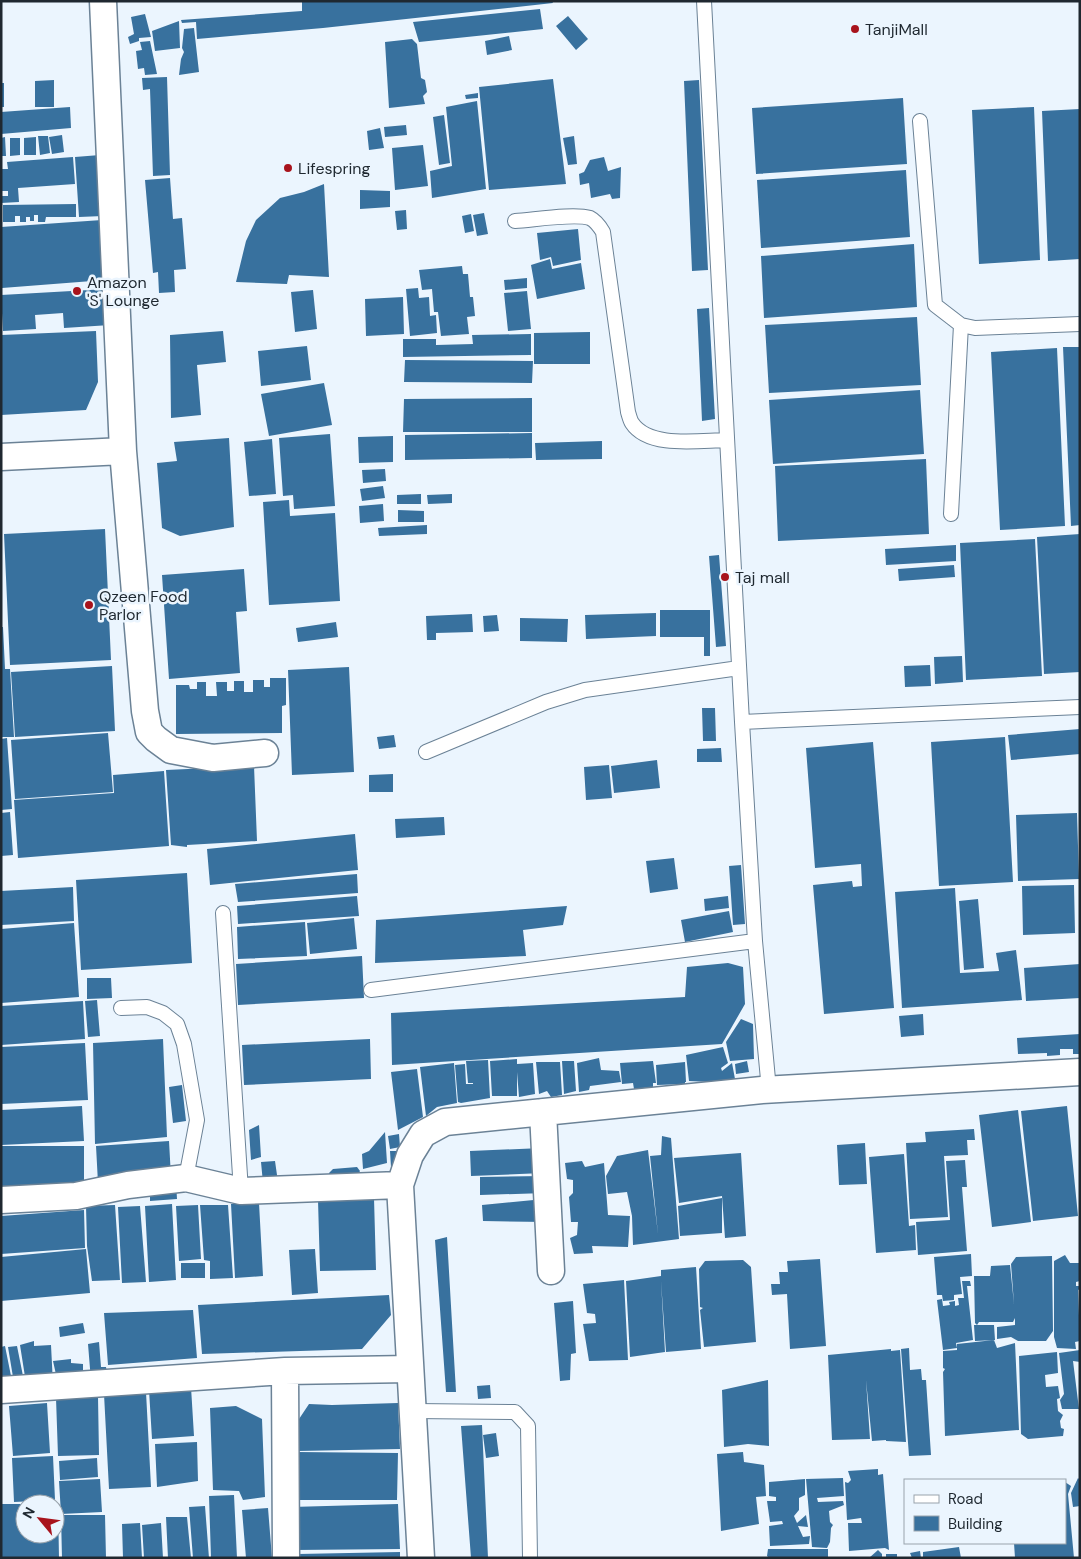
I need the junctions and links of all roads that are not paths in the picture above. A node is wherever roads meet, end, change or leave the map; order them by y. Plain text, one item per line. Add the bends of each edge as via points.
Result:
1 (102, 1) edge
2 (704, 1) edge
3 (920, 121) dead end
4 (515, 221) dead end
5 (1080, 324) edge
6 (961, 325) junction
7 (727, 440) junction
8 (123, 451) junction
9 (1, 456) edge
10 (951, 514) dead end
11 (740, 668) junction
12 (1080, 707) edge
13 (742, 722) junction
14 (426, 752) dead end
15 (266, 753) dead end
16 (223, 913) dead end
17 (755, 941) junction
18 (371, 990) dead end
19 (121, 1008) dead end
20 (1080, 1072) edge
21 (769, 1090) junction
22 (543, 1112) junction
23 (186, 1178) junction
24 (400, 1185) junction
25 (241, 1191) junction
26 (1, 1200) edge
27 (551, 1271) dead end
28 (410, 1370) junction
29 (285, 1371) junction
30 (1, 1390) edge
31 (414, 1411) junction
32 (286, 1558) edge
33 (421, 1558) edge
34 (530, 1558) edge

1 - 8 street
2 - 7 lane
3 - 6 lane via 935,306
4 - 7 lane via 579,216 598,224 604,232 632,423 640,431 669,441
5 - 6 lane via 975,328
6 - 10 lane
7 - 11 lane
8 - 9 street
8 - 15 street via 149,732 171,750 213,758
11 - 13 lane
11 - 14 lane via 585,690 546,702
12 - 13 lane
13 - 17 lane
16 - 25 lane
17 - 18 lane
17 - 21 lane
19 - 23 lane via 147,1007 177,1024 184,1044 196,1120
20 - 21 street
21 - 22 street
22 - 24 street via 445,1122 423,1134 410,1155
22 - 27 street
23 - 25 street
23 - 26 street via 76,1196
24 - 25 street
24 - 28 street
28 - 29 street
28 - 31 street
29 - 30 street
29 - 32 street
31 - 33 street
31 - 34 lane via 516,1412 528,1426

